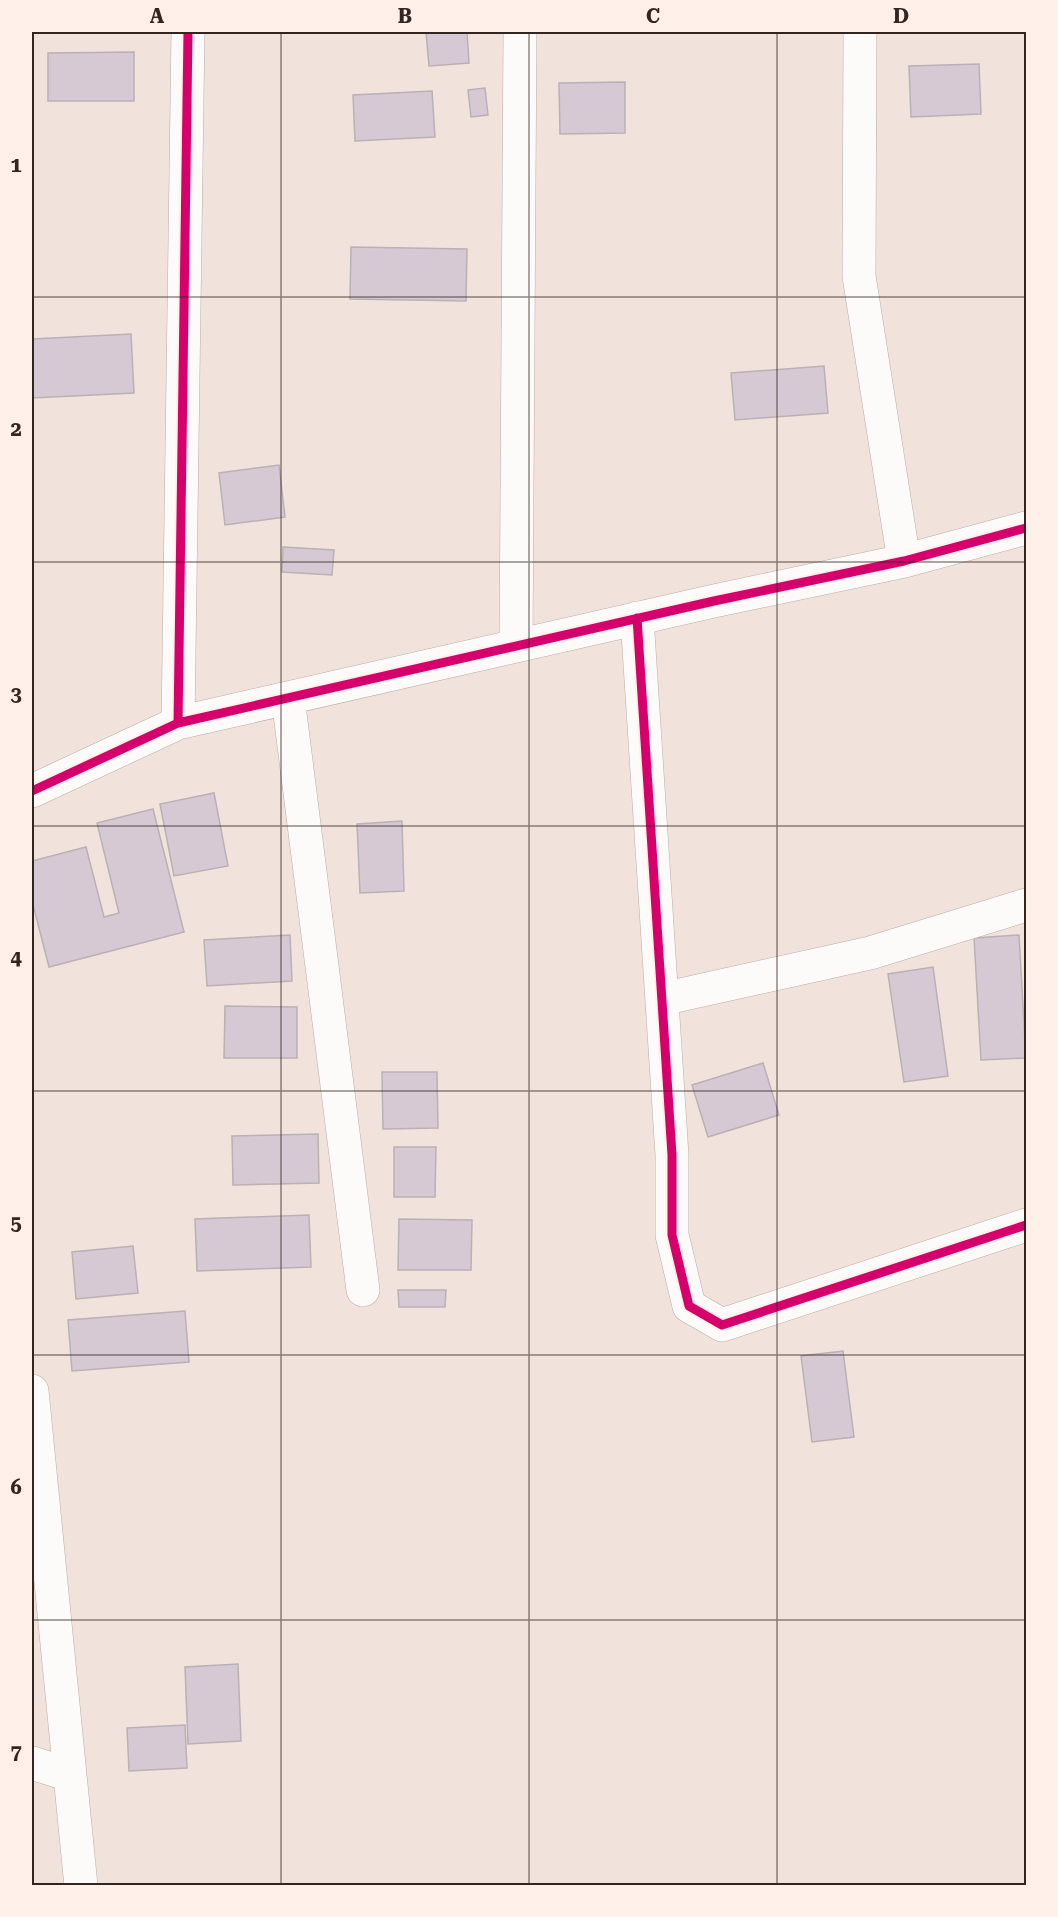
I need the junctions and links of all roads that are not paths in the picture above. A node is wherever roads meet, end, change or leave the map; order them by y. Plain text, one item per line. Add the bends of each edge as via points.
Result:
1 (188, 32) edge
2 (520, 32) edge
3 (860, 32) edge
4 (1026, 528) edge
5 (904, 561) junction
6 (637, 618) junction
7 (516, 646) junction
8 (288, 698) junction
9 (178, 723) junction
10 (32, 790) edge
11 (1026, 905) edge
12 (662, 999) junction
13 (1026, 1225) edge
14 (363, 1290) dead end
15 (32, 1391) edge
16 (32, 1763) edge
17 (70, 1774) junction
18 (81, 1886) edge

1 - 9 street
2 - 7 street
3 - 5 street via 859,276
4 - 5 street
5 - 6 street
6 - 7 street
6 - 12 street
7 - 8 street
8 - 9 street
8 - 14 street
9 - 10 street
11 - 12 street via 870,953
12 - 13 street via 672,1155 672,1235 689,1306 722,1325
15 - 17 street
16 - 17 street
17 - 18 street

